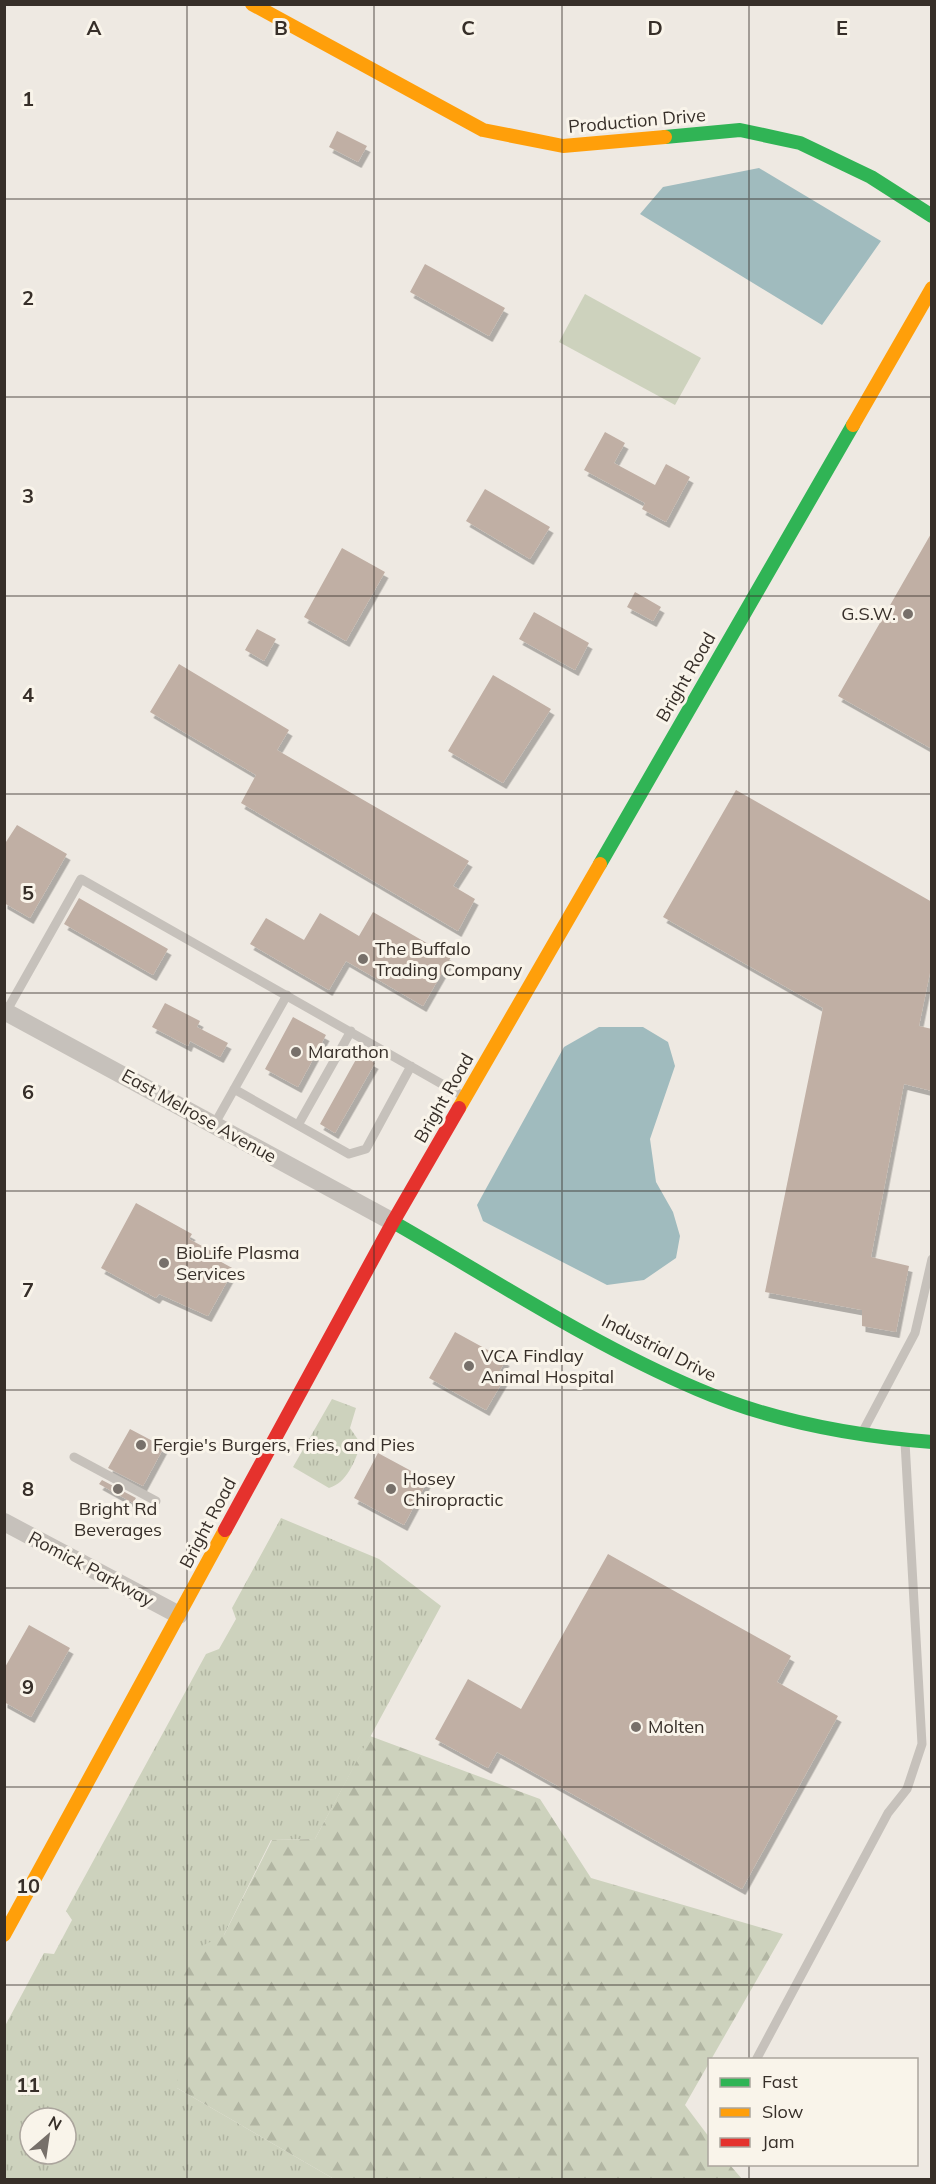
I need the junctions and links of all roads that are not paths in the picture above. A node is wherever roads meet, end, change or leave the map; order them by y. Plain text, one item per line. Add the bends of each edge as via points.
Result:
1 (252, 4) edge
2 (932, 216) edge
3 (932, 288) edge
4 (287, 995) junction
5 (5, 1012) edge
6 (351, 1031) junction
7 (411, 1066) junction
8 (234, 1089) junction
9 (465, 1097) junction
10 (214, 1125) junction
11 (298, 1125) junction
12 (393, 1222) junction
13 (932, 1259) edge
14 (861, 1435) junction
15 (904, 1440) junction
16 (932, 1442) edge
17 (74, 1457) dead end
18 (156, 1501) dead end
19 (4, 1522) edge
20 (179, 1615) junction
21 (4, 1935) edge
22 (757, 2058) edge

1 - 2 main road, Production Drive via 483,130 563,146 740,130 800,143 871,177
3 - 9 main road, Bright Road
4 - 5 lane via 81,879
4 - 6 lane
4 - 8 lane
5 - 10 street, East Melrose Avenue
6 - 7 lane
6 - 11 lane
7 - 9 lane
7 - 11 lane via 366,1149 349,1154
8 - 10 lane
8 - 11 lane
9 - 12 main road, Bright Road
10 - 12 street, East Melrose Avenue
12 - 14 main road, Industrial Drive via 665,1375 771,1415
12 - 20 main road, Bright Road
13 - 14 lane via 915,1333
14 - 15 main road, Industrial Drive
15 - 16 main road, Industrial Drive
15 - 22 lane via 922,1744 907,1789 888,1813
17 - 18 lane
19 - 20 street, Romick Parkway
20 - 21 main road, Bright Road

